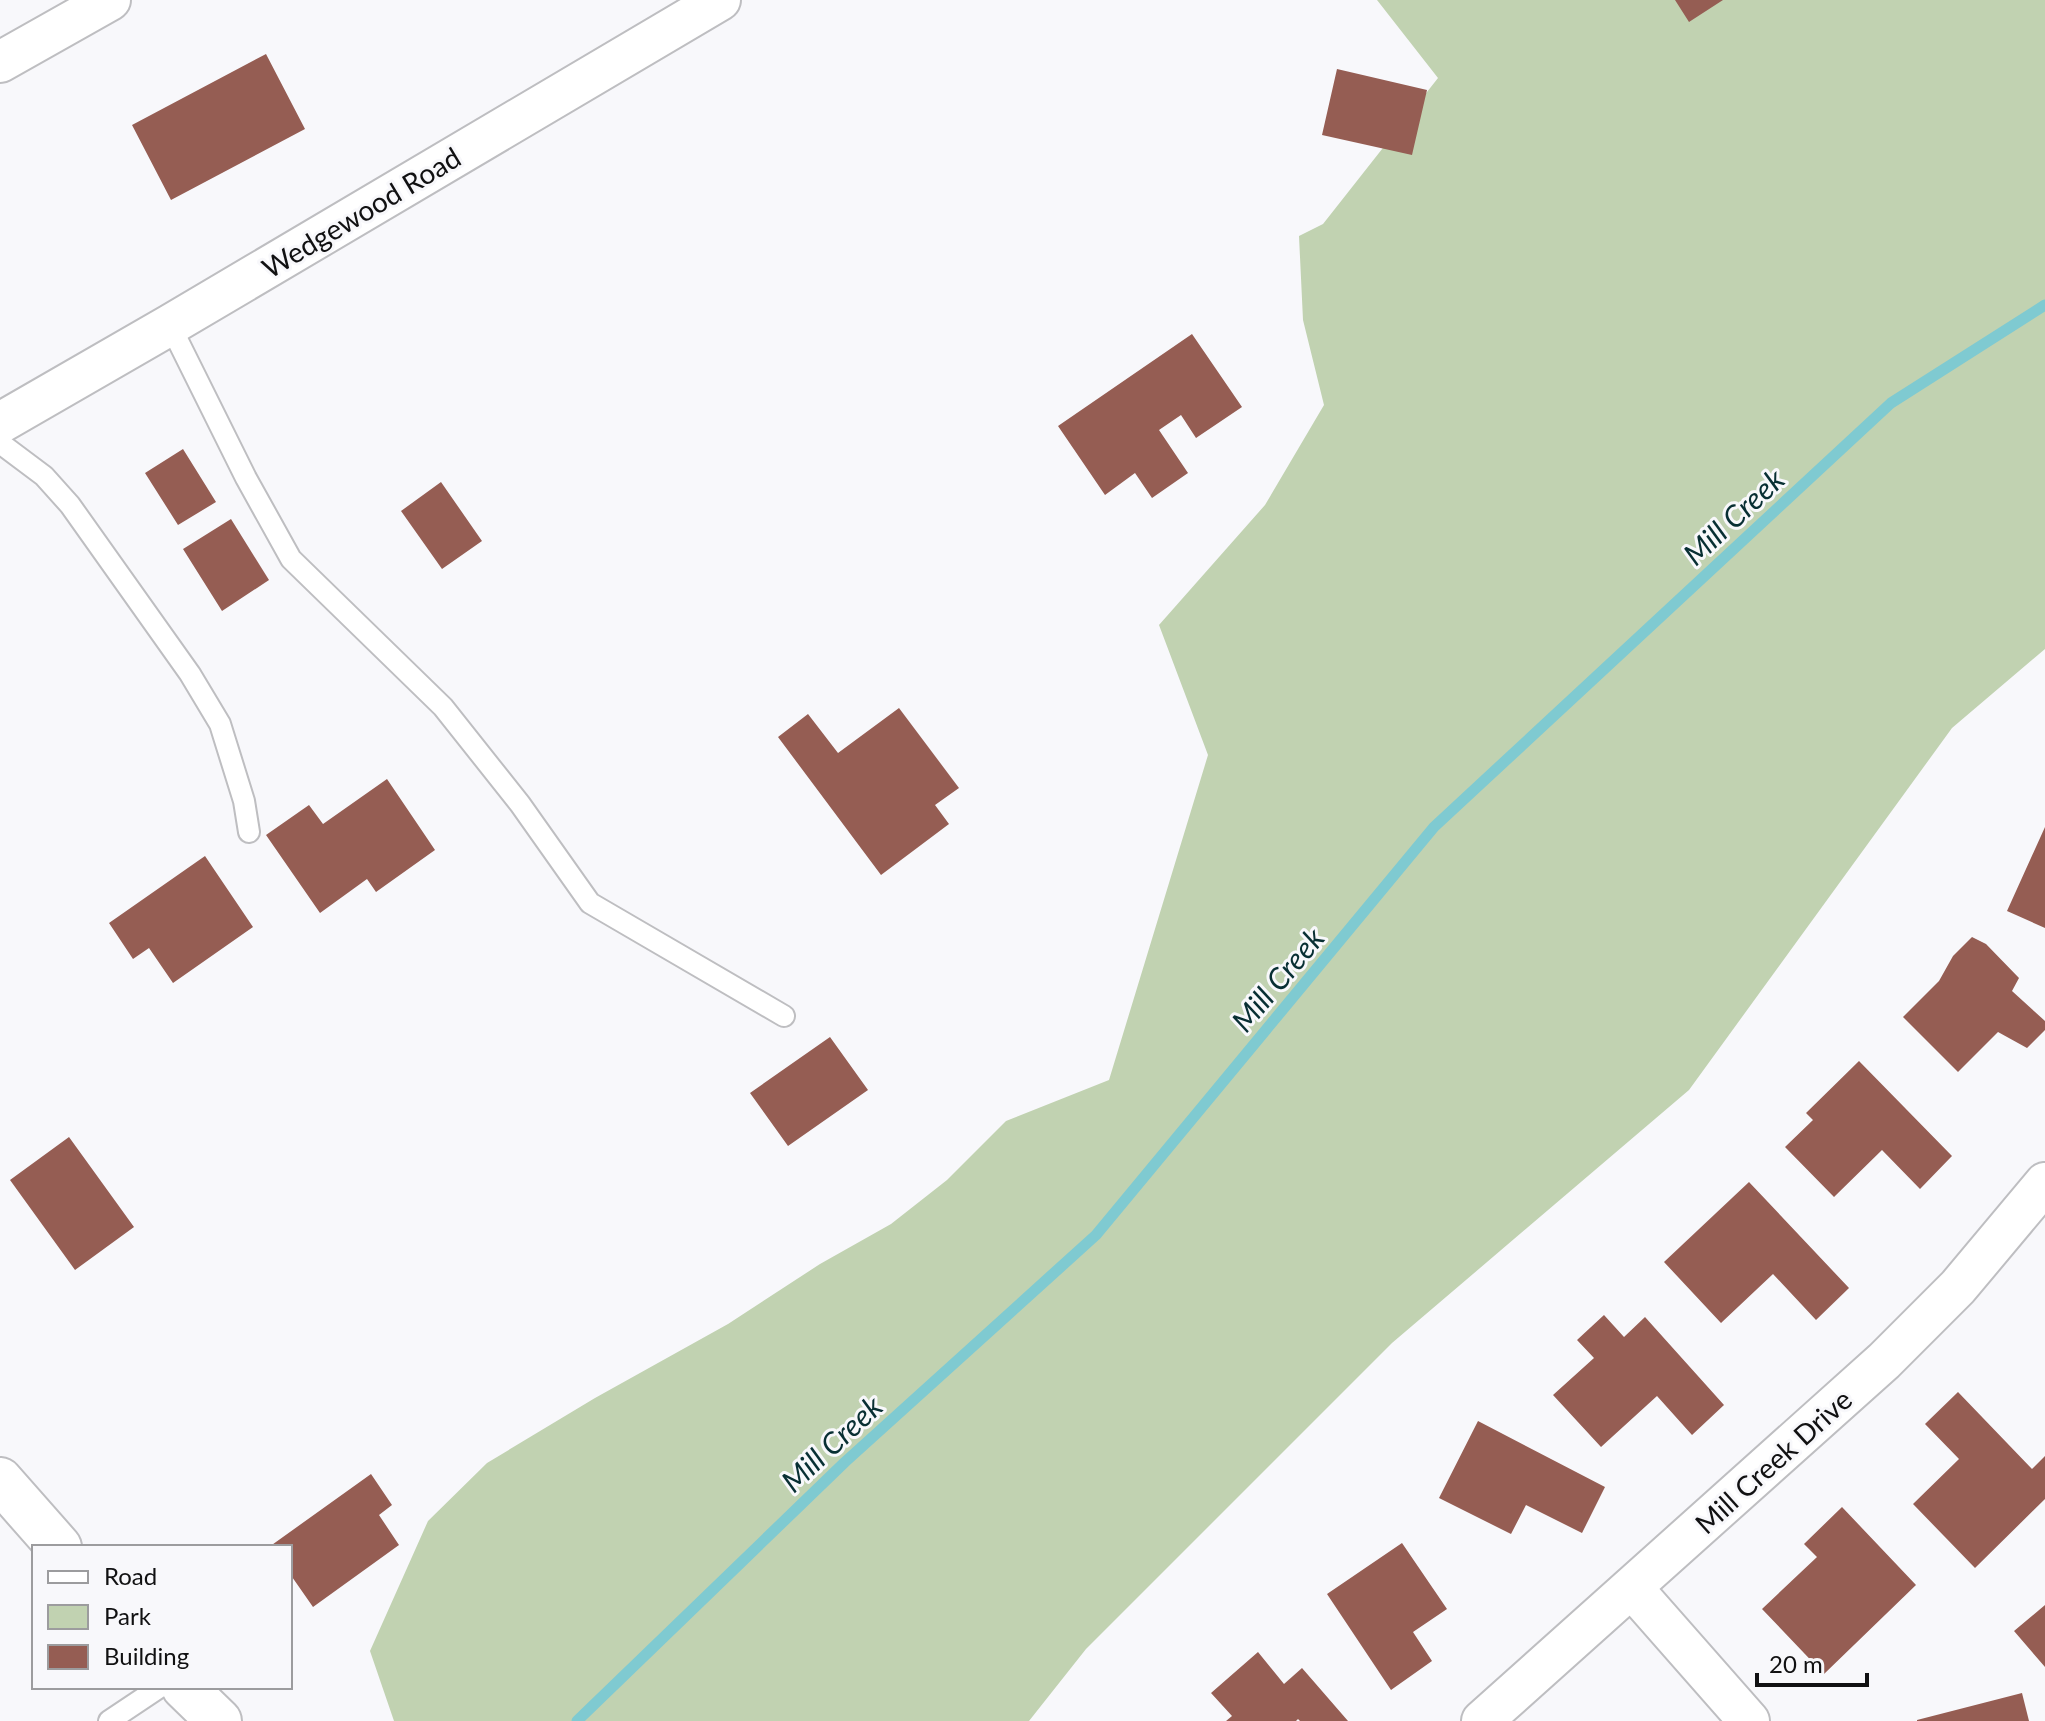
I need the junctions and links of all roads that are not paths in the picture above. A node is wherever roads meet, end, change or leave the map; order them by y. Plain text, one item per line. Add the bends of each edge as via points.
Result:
1 (110, 0) edge
2 (720, 0) edge
3 (0, 62) edge
4 (170, 325) junction
5 (0, 423) edge
6 (0, 443) edge
7 (249, 832) dead end
8 (784, 1016) dead end
9 (2045, 1183) edge
10 (0, 1480) edge
11 (57, 1545) edge
12 (1632, 1588) junction
13 (157, 1689) edge
14 (186, 1689) edge
15 (109, 1721) edge
16 (219, 1721) edge
17 (1482, 1721) edge
18 (1749, 1721) edge

1 - 3 street
2 - 4 street, Wedgewood Road
4 - 5 street, Wedgewood Road
4 - 8 lane via 291,559 443,707 590,903
6 - 7 lane via 44,476 70,505 190,674 220,724
9 - 12 street, Mill Creek Drive via 1958,1287 1884,1361
10 - 11 main road
12 - 17 street, Mill Creek Drive
12 - 18 street
13 - 15 lane
14 - 16 main road

